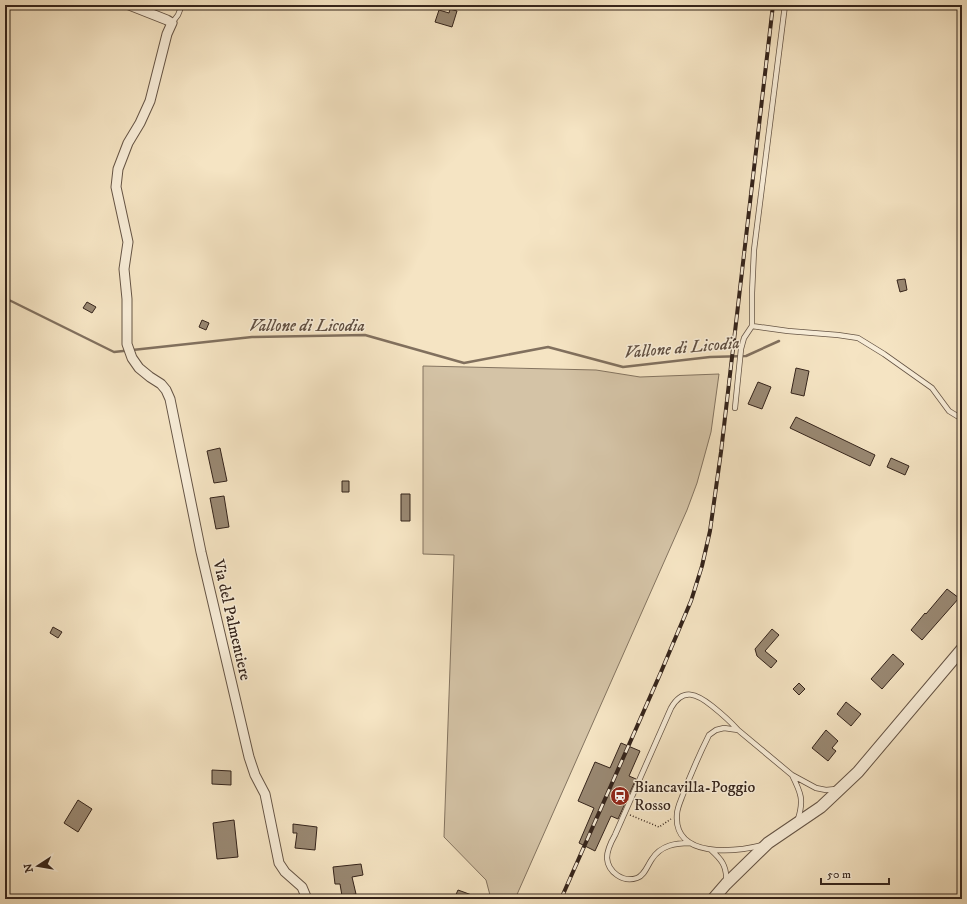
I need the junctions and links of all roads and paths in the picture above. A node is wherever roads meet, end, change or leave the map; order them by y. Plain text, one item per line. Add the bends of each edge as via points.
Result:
1 (128, 5) edge
2 (182, 5) edge
3 (785, 5) edge
4 (172, 23) junction
5 (752, 326) junction
6 (735, 408) dead end
7 (962, 419) edge
8 (962, 649) edge
9 (738, 730) junction
10 (792, 776) junction
11 (840, 789) junction
12 (624, 813) junction
13 (677, 813) junction
14 (797, 823) junction
15 (690, 843) junction
16 (768, 844) junction
17 (711, 850) junction
18 (726, 884) junction
19 (307, 899) edge
20 (713, 899) edge

1 - 4 street
2 - 4 lane
3 - 5 lane via 754,250
4 - 19 street, Via del Palmentiere via 150,101 128,143 118,169 116,187 128,242 124,268 127,344 139,368 161,384 170,399 201,552 249,757 254,775 265,794 279,863 302,887
5 - 6 lane via 744,338 741,350
5 - 7 lane via 858,338 932,388 949,410
8 - 11 street via 858,772
9 - 10 lane
9 - 12 lane via 698,696 691,694 679,698 671,708
9 - 13 lane via 724,728 709,735
10 - 11 lane via 816,788
10 - 14 lane via 801,792 802,802
11 - 14 street via 821,807
12 - 13 path via 659,827
12 - 15 lane via 608,850 608,864 620,877 638,877 645,872 652,858 664,848 679,843
13 - 15 lane via 680,833
14 - 16 street
15 - 17 lane
16 - 17 lane via 745,849
16 - 18 street
17 - 18 lane via 724,864
18 - 20 street

